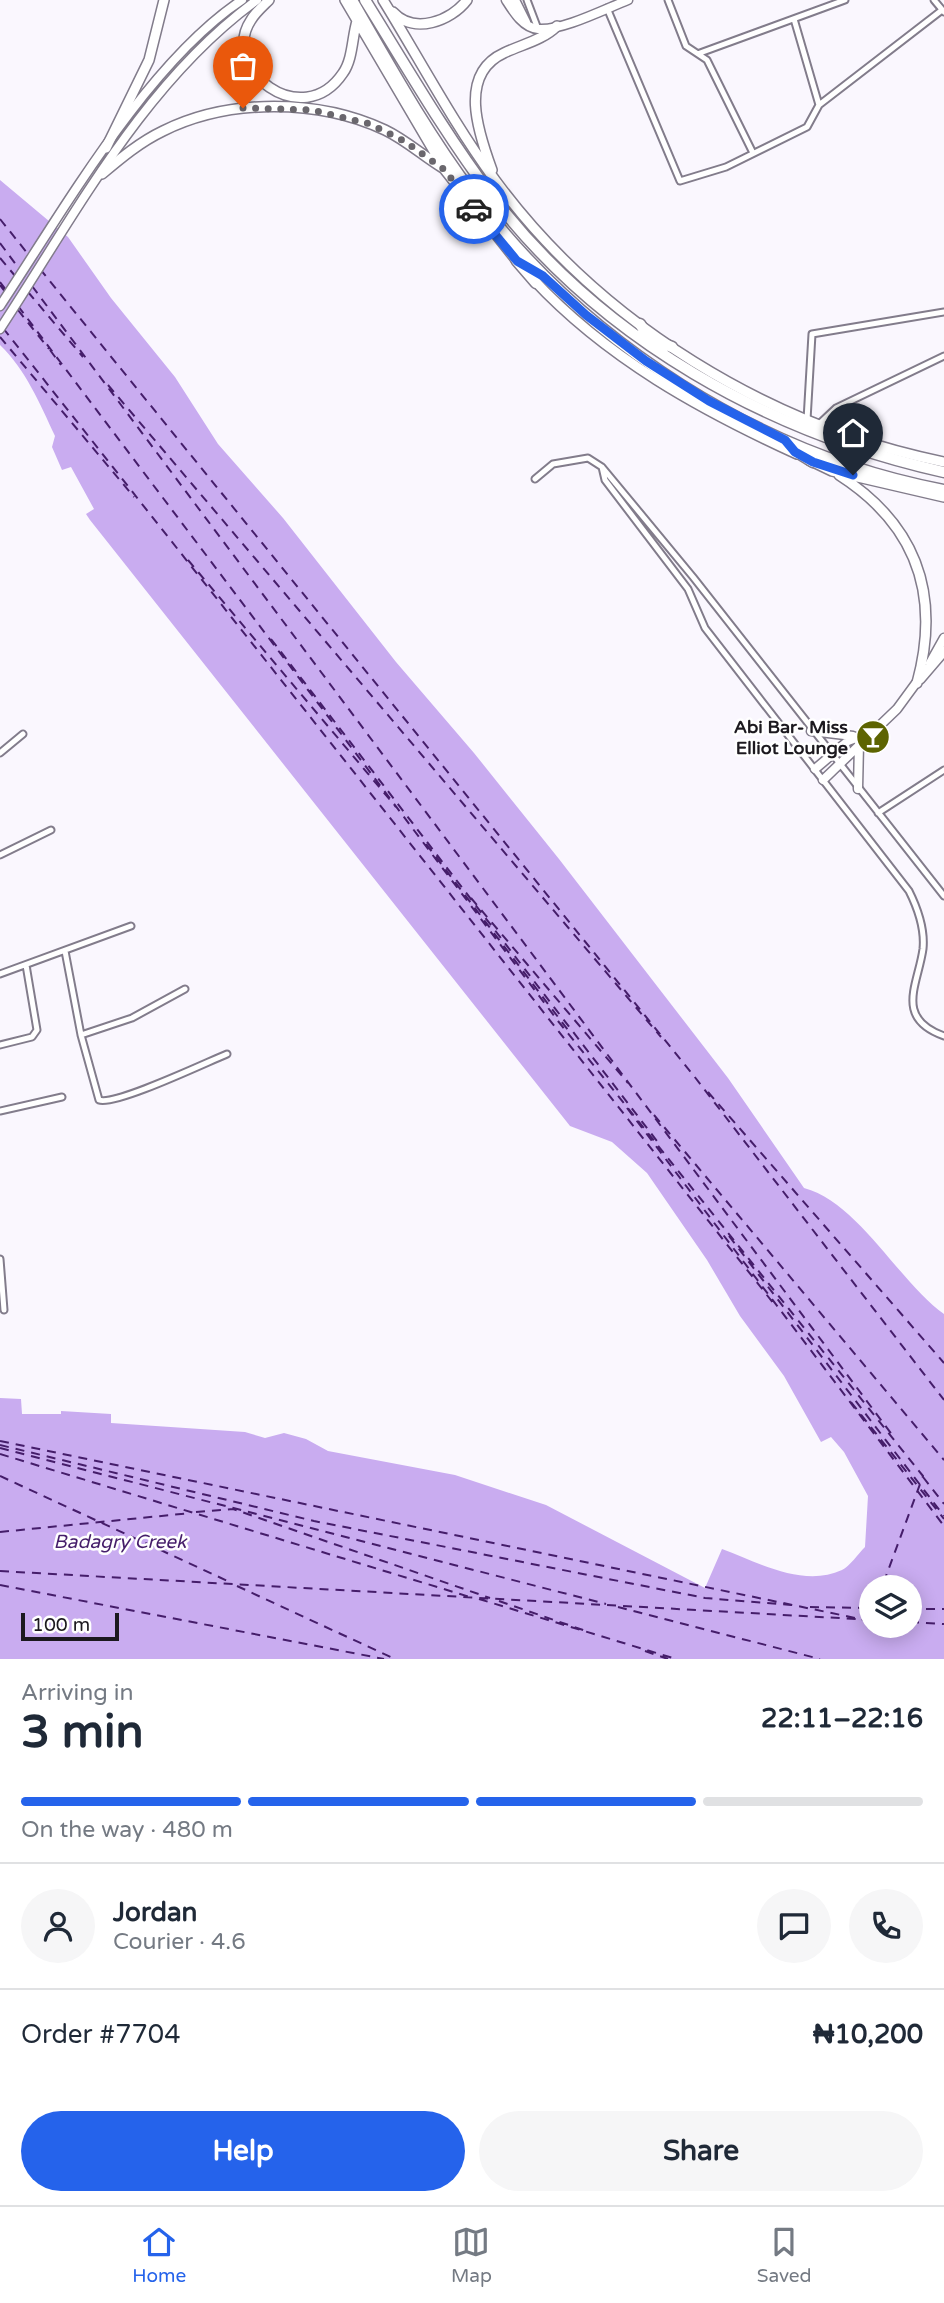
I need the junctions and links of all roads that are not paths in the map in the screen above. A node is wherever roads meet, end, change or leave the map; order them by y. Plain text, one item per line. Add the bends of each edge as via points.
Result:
1 (164, 0) edge
2 (242, 0) edge
3 (257, 0) edge
4 (269, 0) edge
5 (345, 0) edge
6 (352, 0) edge
7 (365, 0) edge
8 (467, 0) edge
9 (506, 0) edge
10 (515, 0) edge
11 (527, 0) edge
12 (628, 0) edge
13 (668, 0) edge
14 (845, 0) edge
15 (934, 0) edge
16 (384, 3) edge
17 (607, 8) junction
18 (943, 11) edge
19 (794, 19) junction
20 (357, 21) junction
21 (527, 24) junction
22 (558, 26) junction
23 (538, 29) junction
24 (701, 53) junction
25 (820, 106) junction
26 (106, 148) junction
27 (753, 153) junction
28 (445, 170) junction
29 (99, 177) junction
30 (496, 181) junction
31 (509, 245) junction
32 (540, 279) junction
33 (0, 306) edge
34 (944, 312) edge
35 (640, 324) junction
36 (0, 329) edge
37 (629, 331) junction
38 (650, 339) junction
39 (667, 350) junction
40 (944, 356) edge
41 (807, 420) junction
42 (819, 424) junction
43 (784, 444) junction
44 (815, 458) junction
45 (944, 462) edge
46 (601, 467) junction
47 (832, 471) junction
48 (944, 472) edge
49 (536, 479) dead end
50 (944, 490) edge
51 (944, 497) edge
52 (944, 638) edge
53 (944, 651) edge
54 (917, 683) junction
55 (811, 731) junction
56 (23, 734) dead end
57 (858, 740) junction
58 (0, 753) edge
59 (832, 755) junction
60 (839, 765) junction
61 (815, 769) junction
62 (944, 770) edge
63 (823, 780) junction
64 (858, 789) junction
65 (878, 813) junction
66 (51, 830) dead end
67 (0, 855) edge
68 (944, 896) edge
69 (131, 926) dead end
70 (65, 951) junction
71 (26, 965) junction
72 (0, 974) edge
73 (185, 989) dead end
74 (81, 1035) junction
75 (944, 1035) edge
76 (0, 1045) edge
77 (227, 1054) dead end
78 (62, 1097) dead end
79 (0, 1111) edge
80 (0, 1259) edge
81 (4, 1310) dead end

1 - 26 main road via 149,60
2 - 26 main road via 163,74
3 - 29 main road via 168,84
4 - 20 main road via 250,20 246,49 256,76 277,93 292,97 323,92 342,75
5 - 20 main road
6 - 31 highway via 427,126
7 - 37 highway via 493,198 557,269
8 - 16 main road via 449,17 427,24 397,18
9 - 21 main road
10 - 21 main road
11 - 23 street
12 - 17 main road
13 - 24 street via 686,46
14 - 19 street
15 - 18 street
16 - 30 main road
17 - 22 main road
17 - 27 street via 680,181
18 - 25 street
19 - 24 street
19 - 25 street
20 - 28 main road
21 - 23 main road
22 - 23 main road
22 - 30 main road via 494,59 477,79 476,109
24 - 27 street
25 - 27 street via 807,127
26 - 33 main road
28 - 29 main road via 370,124 328,112 265,108 224,111 183,122 146,140
28 - 31 main road
29 - 36 main road
30 - 35 main road via 580,273
31 - 32 highway
31 - 32 highway via 517,261
32 - 43 highway via 646,361
34 - 41 street via 812,334
35 - 38 highway
35 - 39 main road
37 - 38 highway
37 - 39 highway
38 - 39 highway
39 - 41 main road
39 - 48 highway via 730,394 819,436
40 - 42 street via 836,408
41 - 42 main road
42 - 45 main road
43 - 44 highway
43 - 44 highway
44 - 47 main road
44 - 50 highway
46 - 49 street via 588,458 553,464
46 - 55 street via 693,577
46 - 61 street via 605,480 688,589 705,628
47 - 51 main road
47 - 54 main road via 881,508 911,551 928,623
52 - 54 main road
53 - 54 main road
54 - 57 main road via 897,709
55 - 57 main road
55 - 59 street
56 - 58 street
57 - 59 main road
57 - 60 main road
57 - 64 main road
59 - 60 street
59 - 61 main road
60 - 63 main road
60 - 64 street
61 - 63 street
62 - 65 street
63 - 75 street via 916,905 923,949 913,1004 925,1027
64 - 65 street
65 - 68 street
66 - 67 street
69 - 70 street
70 - 71 street
70 - 74 street
71 - 72 street
71 - 76 street via 37,1031 32,1037
73 - 74 street via 132,1018
74 - 77 street via 99,1100 105,1102
78 - 79 street
80 - 81 street

